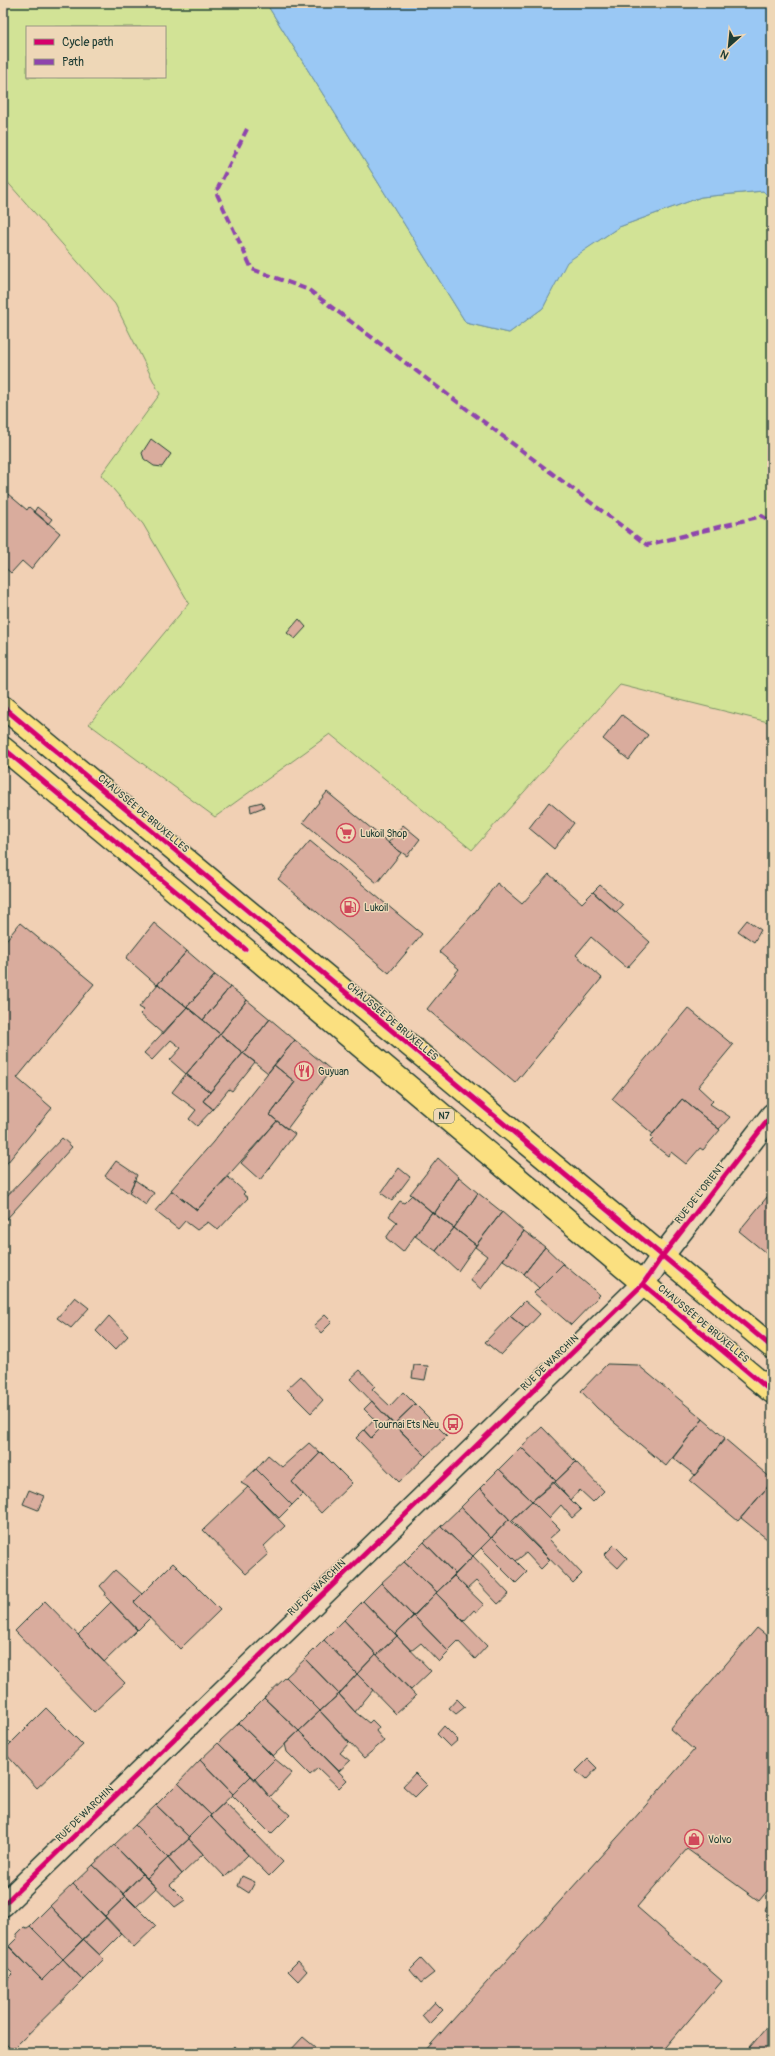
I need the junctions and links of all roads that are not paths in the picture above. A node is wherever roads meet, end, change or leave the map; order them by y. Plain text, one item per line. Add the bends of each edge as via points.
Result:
1 (3, 707) edge
2 (3, 748) edge
3 (772, 1115) edge
4 (663, 1255) junction
5 (643, 1284) junction
6 (772, 1347) edge
7 (772, 1392) edge
8 (3, 1905) edge

1 - 4 main road, CHAUSSÉE DE BRUXELLES
2 - 5 main road, CHAUSSÉE DE BRUXELLES / N7
3 - 4 street, RUE DE L'ORIENT
4 - 5 street, RUE DE L'ORIENT
4 - 6 main road, CHAUSSÉE DE BRUXELLES
5 - 7 main road, CHAUSSÉE DE BRUXELLES / N7
5 - 8 street, RUE DE WARCHIN

